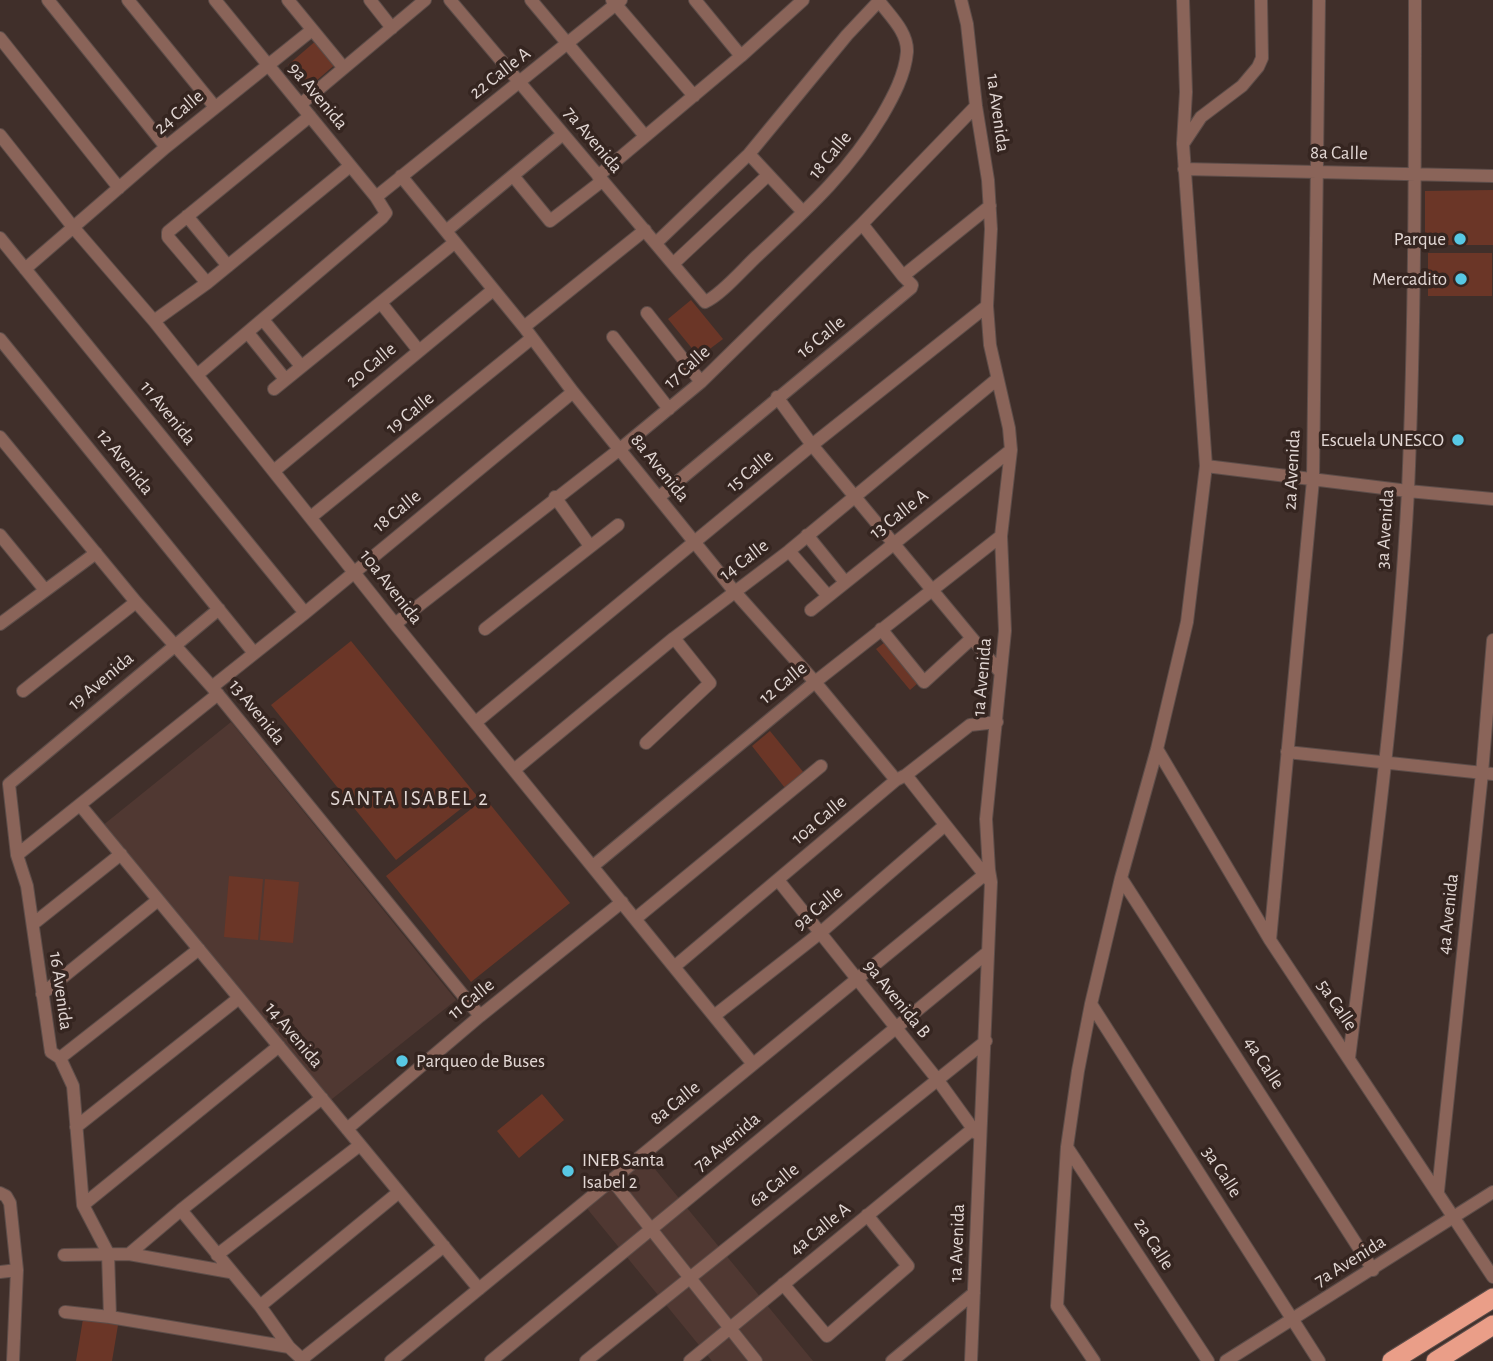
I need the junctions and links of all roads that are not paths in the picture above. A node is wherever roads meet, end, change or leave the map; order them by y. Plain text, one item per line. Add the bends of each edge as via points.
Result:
1 (48, 0) edge
2 (128, 0) edge
3 (215, 0) edge
4 (288, 0) edge
5 (370, 0) edge
6 (425, 0) edge
7 (450, 0) edge
8 (531, 0) edge
9 (695, 0) edge
10 (782, 0) edge
11 (803, 0) edge
12 (961, 0) edge
13 (1183, 0) edge
14 (1261, 0) edge
15 (1319, 0) edge
16 (1415, 0) edge
17 (879, 1) edge
18 (616, 2) edge
19 (791, 10) junction
20 (392, 28) junction
21 (312, 30) junction
22 (0, 38) edge
23 (567, 45) junction
24 (741, 56) junction
25 (268, 66) junction
26 (342, 66) junction
27 (518, 83) junction
28 (694, 96) junction
29 (300, 104) junction
30 (975, 106) junction
31 (215, 107) junction
32 (310, 116) junction
33 (563, 134) junction
34 (0, 135) edge
35 (645, 136) junction
36 (1183, 144) junction
37 (166, 147) junction
38 (749, 154) junction
39 (350, 166) junction
40 (1184, 169) junction
41 (1318, 172) junction
42 (1415, 175) junction
43 (401, 176) junction
44 (767, 176) junction
45 (1493, 176) edge
46 (514, 177) junction
47 (600, 178) junction
48 (119, 188) junction
49 (376, 197) junction
50 (990, 206) junction
51 (803, 212) junction
52 (187, 216) junction
53 (862, 224) junction
54 (73, 227) junction
55 (645, 230) junction
56 (446, 231) junction
57 (0, 238) edge
58 (454, 243) junction
59 (656, 243) junction
60 (673, 264) junction
61 (228, 266) junction
62 (25, 269) junction
63 (903, 276) junction
64 (207, 283) junction
65 (493, 290) junction
66 (708, 302) joint
67 (381, 303) junction
68 (987, 306) junction
69 (647, 313) dead end
70 (154, 320) junction
71 (264, 320) junction
72 (524, 327) junction
73 (248, 333) junction
74 (613, 337) dead end
75 (0, 338) edge
76 (532, 338) junction
77 (419, 351) junction
78 (301, 366) junction
79 (197, 375) junction
80 (285, 379) junction
81 (996, 380) junction
82 (701, 382) junction
83 (274, 389) dead end
84 (573, 392) junction
85 (777, 397) junction
86 (669, 409) junction
87 (0, 437) edge
88 (812, 444) junction
89 (620, 449) junction
90 (1012, 450) junction
91 (1206, 466) junction
92 (275, 470) junction
93 (1313, 480) junction
94 (1408, 491) junction
95 (555, 497) junction
96 (659, 497) junction
97 (855, 497) junction
98 (1493, 499) edge
99 (311, 517) junction
100 (618, 525) dead end
101 (0, 535) edge
102 (807, 535) junction
103 (1002, 536) junction
104 (695, 542) junction
105 (893, 543) junction
106 (590, 546) junction
107 (789, 551) junction
108 (96, 553) junction
109 (354, 571) junction
110 (845, 582) junction
111 (46, 590) junction
112 (930, 590) junction
113 (734, 591) junction
114 (828, 596) junction
115 (136, 602) junction
116 (219, 609) junction
117 (811, 610) dead end
118 (305, 613) junction
119 (0, 624) edge
120 (395, 624) junction
121 (485, 629) dead end
122 (881, 629) junction
123 (674, 638) junction
124 (971, 639) junction
125 (1493, 640) edge
126 (174, 646) junction
127 (254, 653) junction
128 (1000, 672) junction
129 (815, 682) junction
130 (23, 691) dead end
131 (215, 691) junction
132 (476, 722) junction
133 (997, 722) junction
134 (646, 743) dead end
135 (1157, 749) junction
136 (1287, 752) junction
137 (1387, 762) junction
138 (821, 766) dead end
139 (514, 770) junction
140 (1488, 773) edge
141 (901, 777) junction
142 (9, 784) joint
143 (80, 805) junction
144 (944, 826) junction
145 (121, 854) junction
146 (17, 855) junction
147 (593, 866) junction
148 (1121, 878) junction
149 (988, 879) junction
150 (778, 880) junction
151 (158, 900) junction
152 (622, 902) junction
153 (635, 919) junction
154 (33, 924) junction
155 (820, 933) junction
156 (1270, 940) junction
157 (199, 949) junction
158 (988, 953) junction
159 (674, 967) junction
160 (857, 979) junction
161 (42, 994) junction
162 (239, 998) junction
163 (1091, 1004) junction
164 (480, 1016) junction
165 (714, 1016) junction
166 (896, 1028) junction
167 (986, 1041) junction
168 (278, 1046) junction
169 (60, 1058) junction
170 (1349, 1058) junction
171 (753, 1064) junction
172 (937, 1079) junction
173 (322, 1098) junction
174 (76, 1127) junction
175 (974, 1128) junction
176 (347, 1129) junction
177 (980, 1144) junction
178 (360, 1145) junction
179 (1067, 1147) junction
180 (612, 1180) junction
181 (1438, 1191) junction
182 (399, 1192) junction
183 (1493, 1192) edge
184 (0, 1194) edge
185 (83, 1205) junction
186 (181, 1210) junction
187 (867, 1215) junction
188 (1455, 1217) junction
189 (653, 1229) junction
190 (444, 1246) junction
191 (108, 1253) junction
192 (129, 1254) junction
193 (64, 1255) dead end
194 (217, 1255) junction
195 (17, 1270) junction
196 (1373, 1270) junction
197 (0, 1272) edge
198 (230, 1272) junction
199 (691, 1277) junction
200 (1493, 1277) edge
201 (783, 1284) junction
202 (479, 1289) junction
203 (974, 1293) junction
204 (1493, 1298) edge
205 (260, 1306) junction
206 (65, 1312) dead end
207 (110, 1317) junction
208 (1293, 1319) junction
209 (1493, 1325) edge
210 (730, 1328) junction
211 (289, 1347) junction
212 (0, 1351) edge
213 (13, 1355) edge
214 (303, 1360) edge
215 (391, 1361) edge
216 (491, 1361) edge
217 (586, 1361) edge
218 (690, 1361) edge
219 (756, 1361) edge
220 (892, 1361) edge
221 (971, 1361) edge
222 (1094, 1361) edge
223 (1208, 1361) edge
224 (1226, 1361) edge
225 (1320, 1361) edge
226 (1392, 1361) edge
227 (1436, 1361) edge

1 - 37 street
2 - 31 street
3 - 25 street, 9a Avenida
4 - 21 street
5 - 20 street
6 - 20 street
7 - 27 street, 7a Avenida
8 - 23 street
9 - 24 street
10 - 19 street
11 - 19 street
12 - 30 street, 1a Avenida
13 - 36 street
14 - 36 street via 1261,62 1251,78 1201,117
15 - 41 street, 2a Avenida
16 - 42 street, 3a Avenida
17 - 38 street
17 - 51 street, 18 Calle via 905,38 900,82 864,146
18 - 23 street, 22 Calle A
18 - 28 street
19 - 24 street
20 - 26 street
21 - 25 street, 24 Calle
21 - 26 street
22 - 48 street
23 - 27 street, 22 Calle A
23 - 35 street
24 - 28 street
25 - 29 street, 9a Avenida
25 - 31 street, 24 Calle
26 - 29 street
27 - 33 street, 7a Avenida
27 - 43 street, 22 Calle A
28 - 35 street
29 - 32 street, 9a Avenida
30 - 50 street, 1a Avenida
30 - 53 street, 17 Calle
31 - 37 street, 24 Calle
32 - 39 street, 9a Avenida
32 - 52 street
33 - 46 street
33 - 47 street, 7a Avenida
34 - 54 street, 10a Avenida
35 - 47 street
36 - 40 street
37 - 48 street, 24 Calle
38 - 44 street
38 - 59 street
39 - 49 street, 9a Avenida
39 - 61 street
40 - 41 street, 8a Calle
40 - 91 street
41 - 42 street, 8a Calle
41 - 93 street, 2a Avenida
42 - 45 street, 8a Calle
42 - 94 street, 3a Avenida
43 - 49 street, 22 Calle A
43 - 56 street, 8a Avenida
44 - 51 street
44 - 60 street
46 - 47 street via 550,221
46 - 56 street
47 - 55 street, 7a Avenida
48 - 54 street, 24 Calle
49 - 71 street, 9a Avenida via 385,215
50 - 63 street
50 - 68 street, 1a Avenida
51 - 66 street, 18 Calle
52 - 61 street
52 - 64 street via 168,237
53 - 63 street
53 - 82 street, 17 Calle
54 - 62 street, 24 Calle
54 - 70 street, 10a Avenida
55 - 59 street, 7a Avenida
55 - 72 street
56 - 58 street, 8a Avenida
57 - 62 street, 11 Avenida
58 - 65 street, 8a Avenida
58 - 67 street
59 - 60 street, 7a Avenida
60 - 66 street, 7a Avenida
61 - 64 street
62 - 118 street, 11 Avenida
63 - 85 street, 16 Calle via 911,288
64 - 70 street
65 - 72 street, 8a Avenida
65 - 77 street, 20 Calle
67 - 77 street
67 - 78 street
68 - 81 street, 1a Avenida
68 - 88 street, 15 Calle
69 - 82 street
70 - 79 street, 10a Avenida
71 - 73 street
71 - 78 street
72 - 76 street, 8a Avenida
73 - 79 street
73 - 80 street
74 - 86 street
75 - 116 street, 12 Avenida
76 - 84 street, 8a Avenida
76 - 99 street, 19 Calle
77 - 92 street, 20 Calle
78 - 80 street
79 - 92 street, 10a Avenida
80 - 83 street
81 - 90 street, 1a Avenida
81 - 97 street, 14 Calle
82 - 86 street, 17 Calle
84 - 89 street, 8a Avenida
84 - 109 street, 18 Calle
85 - 88 street
85 - 96 street, 16 Calle
86 - 89 street, 17 Calle
87 - 108 street, 13 Avenida
88 - 97 street
88 - 104 street, 15 Calle
89 - 95 street, 17 Calle
89 - 96 street, 8a Avenida
90 - 103 street, 1a Avenida
90 - 105 street, 13 Calle A
91 - 93 street
91 - 135 street via 1187,622
92 - 99 street, 10a Avenida
93 - 94 street
93 - 136 street, 2a Avenida
94 - 98 street
94 - 137 street, 3a Avenida
95 - 106 street
95 - 120 street, 17 Calle
96 - 104 street, 8a Avenida
97 - 102 street, 14 Calle
97 - 105 street
99 - 109 street, 10a Avenida
100 - 106 street
101 - 111 street
102 - 107 street, 14 Calle
102 - 110 street
103 - 112 street, 12 Calle
103 - 128 street, 1a Avenida via 1005,631
104 - 113 street, 8a Avenida
104 - 132 street, 15 Calle
105 - 110 street, 13 Calle A
105 - 112 street
106 - 121 street
107 - 113 street, 14 Calle
107 - 114 street
108 - 111 street
108 - 115 street, 13 Avenida
109 - 118 street, 18 Calle
109 - 120 street, 10a Avenida
110 - 114 street, 13 Calle A
111 - 119 street
112 - 122 street, 12 Calle
112 - 124 street
113 - 123 street, 14 Calle
113 - 129 street, 8a Avenida
114 - 117 street, 13 Calle A
115 - 126 street, 13 Avenida
115 - 130 street
116 - 126 street, 19 Avenida
116 - 127 street, 12 Avenida
118 - 127 street, 18 Calle
120 - 132 street, 10a Avenida
122 - 124 street via 924,682
122 - 129 street, 12 Calle
123 - 134 street via 710,683
123 - 139 street, 14 Calle
124 - 128 street
125 - 140 street, 4a Avenida
126 - 131 street, 13 Avenida
126 - 142 street, 19 Avenida
127 - 131 street, 18 Calle
128 - 133 street, 1a Avenida
129 - 141 street, 8a Avenida
129 - 147 street, 12 Calle
131 - 143 street, 18 Calle
131 - 164 street, 13 Avenida
132 - 139 street, 10a Avenida
133 - 141 street, 10a Calle via 970,725
133 - 149 street, 1a Avenida via 986,819
135 - 148 street
135 - 156 street, 5a Calle
136 - 137 street
136 - 156 street, 2a Avenida
137 - 140 street
137 - 170 street, 3a Avenida
138 - 153 street
139 - 147 street, 10a Avenida
140 - 181 street, 4a Avenida
141 - 144 street, 8a Avenida
141 - 150 street, 10a Calle
142 - 146 street, 16 Avenida
143 - 145 street, 14 Avenida
143 - 146 street, 18 Calle
144 - 149 street, 8a Avenida
144 - 155 street, 9a Calle
145 - 151 street, 14 Avenida
145 - 154 street
146 - 154 street, 16 Avenida
147 - 152 street, 10a Avenida
148 - 163 street
148 - 196 street, 4a Calle
149 - 158 street, 1a Avenida
149 - 160 street, 8a Calle
150 - 155 street, 9a Avenida B
150 - 159 street, 10a Calle
151 - 157 street, 14 Avenida
151 - 161 street
152 - 153 street, 10a Avenida
152 - 164 street, 11 Calle
153 - 159 street, 10a Avenida
154 - 161 street, 16 Avenida
155 - 160 street, 9a Avenida B
155 - 165 street, 9a Calle
156 - 170 street, 5a Calle
157 - 162 street, 14 Avenida
157 - 169 street
158 - 166 street, 7a Avenida
158 - 167 street, 1a Avenida
159 - 165 street, 10a Avenida
160 - 166 street, 9a Avenida B
160 - 171 street, 8a Calle
161 - 169 street, 16 Avenida via 51,1052
162 - 168 street, 14 Avenida
162 - 174 street
163 - 179 street
163 - 208 street, 3a Calle
164 - 176 street, 11 Calle
165 - 171 street, 10a Avenida
166 - 172 street, 9a Avenida B
166 - 189 street, 7a Avenida
167 - 172 street, 6a Calle
167 - 177 street, 1a Avenida
168 - 173 street, 14 Avenida
168 - 185 street
169 - 174 street, 16 Avenida via 73,1086
170 - 181 street, 5a Calle
171 - 180 street, 8a Calle
172 - 175 street, 9a Avenida B
172 - 199 street, 6a Calle
173 - 176 street, 14 Avenida
173 - 186 street
174 - 185 street, 16 Avenida
175 - 177 street, 9a Avenida B
175 - 187 street, 4a Calle A
176 - 178 street, 14 Avenida
177 - 203 street, 1a Avenida
178 - 182 street, 14 Avenida
178 - 194 street
179 - 222 street via 1057,1306
179 - 223 street, 2a Calle
180 - 189 street
180 - 202 street, 8a Calle
181 - 188 street, 5a Calle
182 - 190 street, 14 Avenida
182 - 205 street
183 - 188 street, 7a Avenida
184 - 195 street via 10,1203
185 - 191 street, 16 Avenida
186 - 192 street
186 - 194 street
187 - 201 street, 4a Calle A
187 - 201 street via 908,1266 827,1336
188 - 196 street, 7a Avenida
188 - 200 street, 5a Calle
189 - 199 street
189 - 216 street, 7a Avenida
190 - 202 street, 14 Avenida
190 - 214 street
191 - 192 street
191 - 193 street
191 - 207 street, 16 Avenida
192 - 198 street
194 - 198 street
195 - 197 street
195 - 213 street
196 - 208 street, 7a Avenida
198 - 205 street
199 - 210 street
199 - 217 street, 6a Calle
201 - 210 street, 4a Calle A
202 - 215 street, 8a Calle
203 - 220 street
203 - 221 street, 1a Avenida
204 - 226 highway
205 - 211 street
206 - 207 street
207 - 211 street
208 - 224 street, 7a Avenida
208 - 225 street, 3a Calle
209 - 227 highway
210 - 218 street, 4a Calle A
210 - 219 street
211 - 214 street
212 - 213 street

